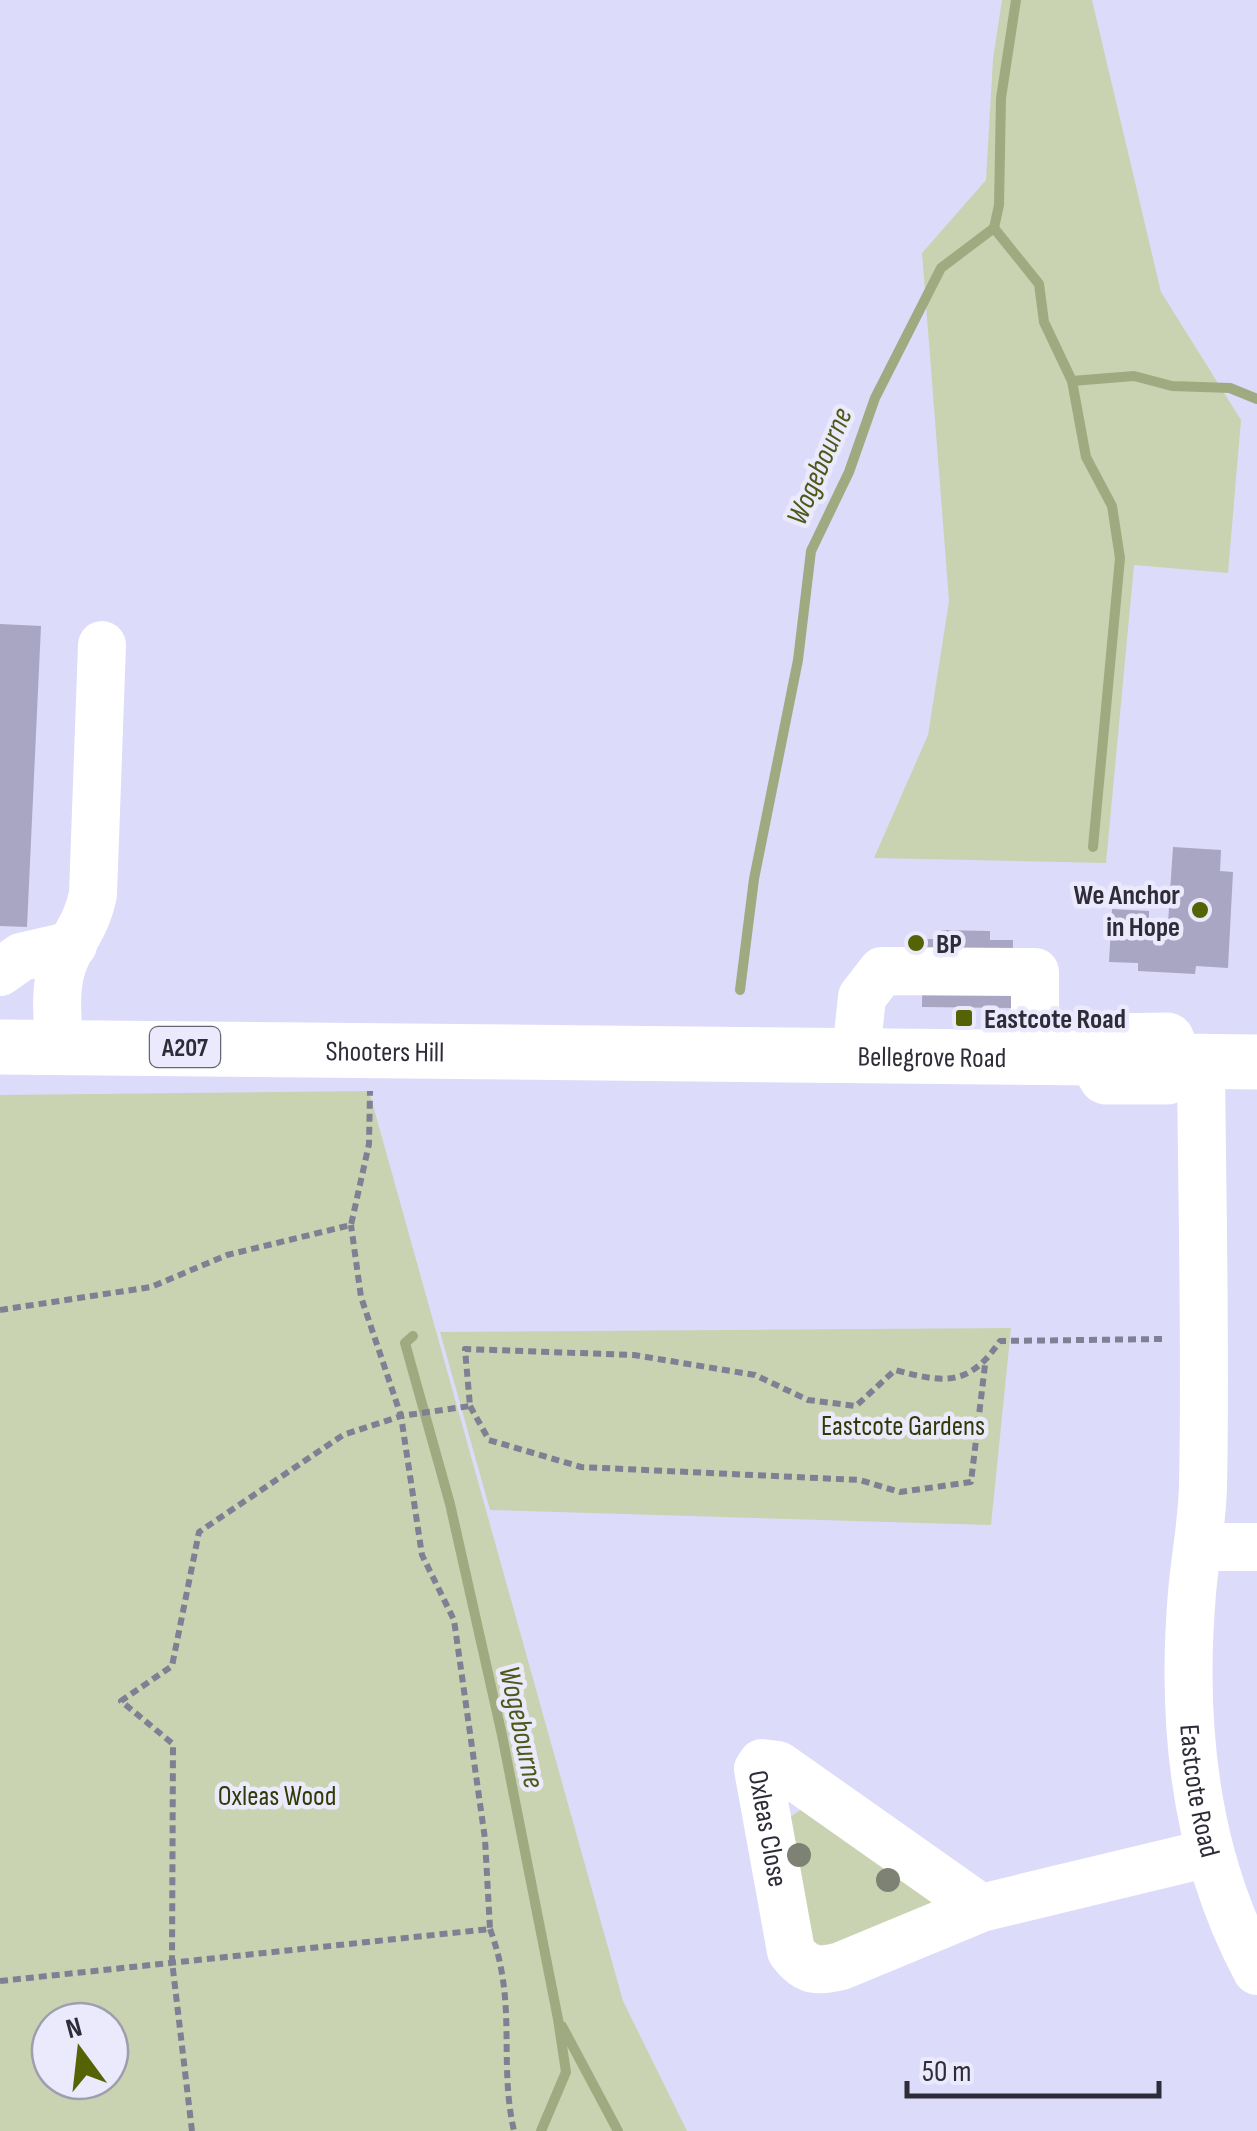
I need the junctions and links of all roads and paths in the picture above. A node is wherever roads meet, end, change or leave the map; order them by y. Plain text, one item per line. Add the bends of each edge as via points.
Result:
1 (102, 645) dead end
2 (73, 945) junction
3 (2, 969) edge
4 (59, 1046) junction
5 (0, 1047) edge
6 (769, 1053) joint
7 (856, 1054) junction
8 (1034, 1058) junction
9 (1188, 1061) junction
10 (1257, 1062) edge
11 (370, 1090) dead end
12 (351, 1225) junction
13 (0, 1310) edge
14 (1172, 1338) dead end
15 (985, 1364) junction
16 (470, 1406) junction
17 (401, 1416) junction
18 (1198, 1547) junction
19 (1257, 1547) edge
20 (1209, 1853) junction
21 (981, 1908) junction
22 (490, 1929) junction
23 (172, 1961) junction
24 (1257, 1971) edge
25 (0, 1981) edge
26 (192, 2131) edge
27 (514, 2131) edge

1 - 2 street via 93,894 87,924
2 - 3 street via 45,948
2 - 4 street via 58,992
4 - 5 main road, Shooters Hill / A207
4 - 6 main road, Shooters Hill / A207
6 - 7 main road, Bellegrove Road / A207
7 - 8 main road, Bellegrove Road / A207
7 - 8 street via 862,997 882,971 1035,972
8 - 9 main road, Bellegrove Road / A207 via 1095,1058 1106,1041 1167,1040
9 - 10 main road, Bellegrove Road / A207
9 - 18 street, Eastcote Road via 1203,1492
11 - 12 path via 369,1144
12 - 13 path via 227,1255 151,1287
12 - 17 path via 361,1297
14 - 15 path via 1000,1341
15 - 16 path via 942,1382 895,1370 856,1406 808,1400 755,1375 634,1355 465,1349
15 - 16 path via 972,1482 900,1492 860,1480 582,1466 489,1440
16 - 17 path
17 - 22 path via 422,1554 454,1620 485,1839
17 - 23 path via 342,1435 199,1532 172,1666 122,1701 173,1744
18 - 19 street
18 - 20 street, Eastcote Road via 1192,1730
20 - 21 street, Oxleas Close
20 - 24 street, Eastcote Road
21 - 21 street, Oxleas Close via 778,1765 762,1763 758,1769 791,1951 802,1965 818,1972 841,1966
22 - 23 path
22 - 27 path via 504,1967
23 - 25 path
23 - 26 path

